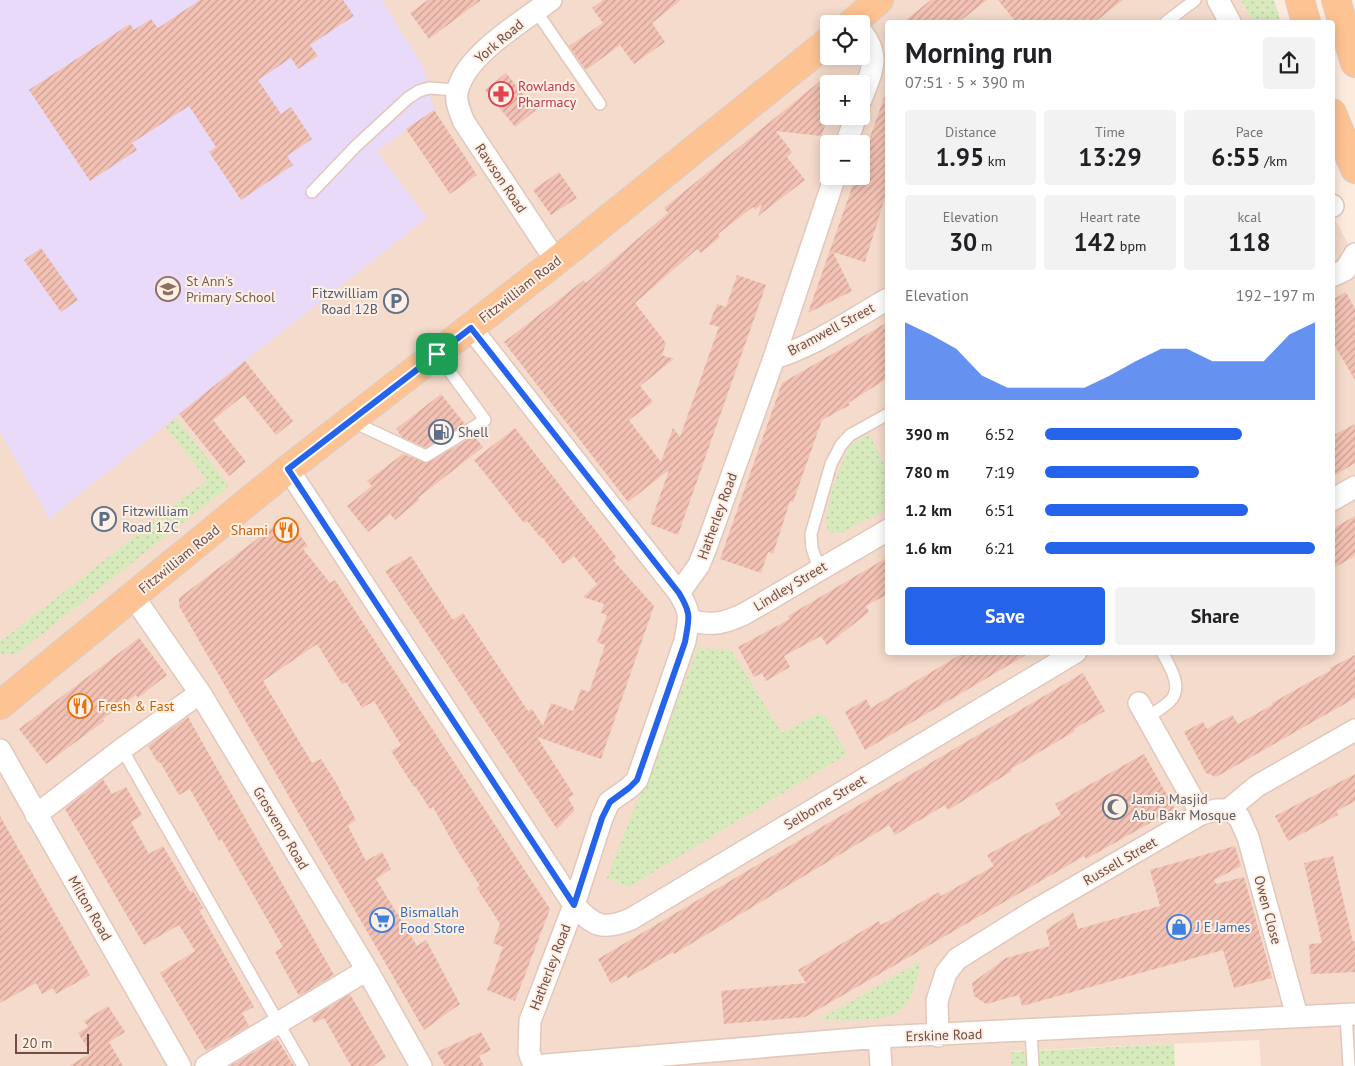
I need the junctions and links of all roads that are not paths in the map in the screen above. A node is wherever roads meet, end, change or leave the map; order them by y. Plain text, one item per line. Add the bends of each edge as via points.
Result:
1 (879, 0) edge
2 (1195, 0) edge
3 (1218, 0) edge
4 (1300, 0) edge
5 (1336, 0) edge
6 (544, 6) edge
7 (865, 15) edge
8 (1169, 20) edge
9 (1229, 20) edge
10 (1305, 20) edge
11 (870, 42) edge
12 (820, 48) edge
13 (1355, 63) edge
14 (870, 75) edge
15 (457, 90) junction
16 (600, 104) dead end
17 (1335, 120) edge
18 (1355, 169) edge
19 (832, 185) edge
20 (312, 192) dead end
21 (1355, 254) edge
22 (556, 260) junction
23 (1335, 274) edge
24 (885, 301) edge
25 (471, 328) junction
26 (437, 354) junction
27 (774, 358) junction
28 (885, 416) edge
29 (351, 421) junction
30 (288, 469) junction
31 (1355, 487) edge
32 (1335, 498) edge
33 (885, 532) edge
34 (819, 569) junction
35 (679, 593) junction
36 (133, 596) junction
37 (688, 620) junction
38 (1071, 655) edge
39 (1164, 655) edge
40 (200, 693) junction
41 (0, 705) edge
42 (1143, 710) joint
43 (1355, 730) edge
44 (122, 749) junction
45 (0, 750) edge
46 (1228, 810) junction
47 (1201, 814) junction
48 (36, 815) junction
49 (574, 905) junction
50 (367, 970) junction
51 (1351, 1014) edge
52 (1297, 1016) junction
53 (278, 1022) junction
54 (1031, 1031) junction
55 (938, 1036) junction
56 (879, 1037) junction
57 (747, 1057) edge
58 (180, 1066) edge
59 (206, 1066) edge
60 (303, 1066) edge
61 (421, 1066) edge
62 (534, 1066) edge
63 (881, 1066) edge
64 (1033, 1066) edge
65 (1349, 1066) edge

1 - 7 main road
2 - 8 lane
3 - 9 street
4 - 10 main road
5 - 13 main road
6 - 15 street, York Road via 492,43 466,70
6 - 16 lane
11 - 14 street via 874,62
12 - 22 main road, Fitzwilliam Road
15 - 20 lane via 429,88 408,98
15 - 22 street, Rawson Road via 458,107 464,122
17 - 18 main road
19 - 27 street, Hatherley Road
21 - 23 street via 1344,270
22 - 25 main road, Fitzwilliam Road
24 - 27 street, Bramwell Street via 806,346
25 - 26 main road, Fitzwilliam Road
25 - 35 street
26 - 29 main road, Fitzwilliam Road
26 - 29 lane via 485,420 426,456
27 - 35 street, Hatherley Road via 708,545
28 - 34 lane via 850,435 840,445 831,464 811,534
29 - 30 main road, Fitzwilliam Road
30 - 36 main road, Fitzwilliam Road
30 - 49 street, Selborne Street
31 - 32 street
33 - 34 street, Lindley Street
34 - 37 street, Lindley Street via 728,622 706,625
35 - 37 street, Hatherley Road via 688,609
36 - 40 street, Grosvenor Road
36 - 41 main road, Fitzwilliam Road
37 - 49 street, Hatherley Road via 685,642 637,780 610,802
38 - 49 street, Selborne Street via 631,919 616,925 595,924
39 - 42 lane via 1176,688 1172,699
40 - 44 street
40 - 50 street, Grosvenor Road
42 - 47 street
43 - 46 street via 1257,786
44 - 48 street
44 - 53 lane
45 - 48 street, Milton Road
46 - 47 street, Russell Street
46 - 52 street, Owen Close via 1239,817 1248,837
47 - 55 street, Russell Street via 957,959 946,973 937,1001
48 - 58 street, Milton Road
49 - 62 street, Hatherley Road via 530,1021 529,1052
50 - 53 street
50 - 61 street, Grosvenor Road
51 - 52 street, Erskine Road
51 - 65 lane
52 - 54 street, Erskine Road
53 - 59 street
53 - 60 lane
54 - 55 street, Erskine Road
54 - 64 lane
55 - 56 street, Erskine Road
56 - 57 street, Erskine Road
56 - 63 street
57 - 62 street, Erskine Road

